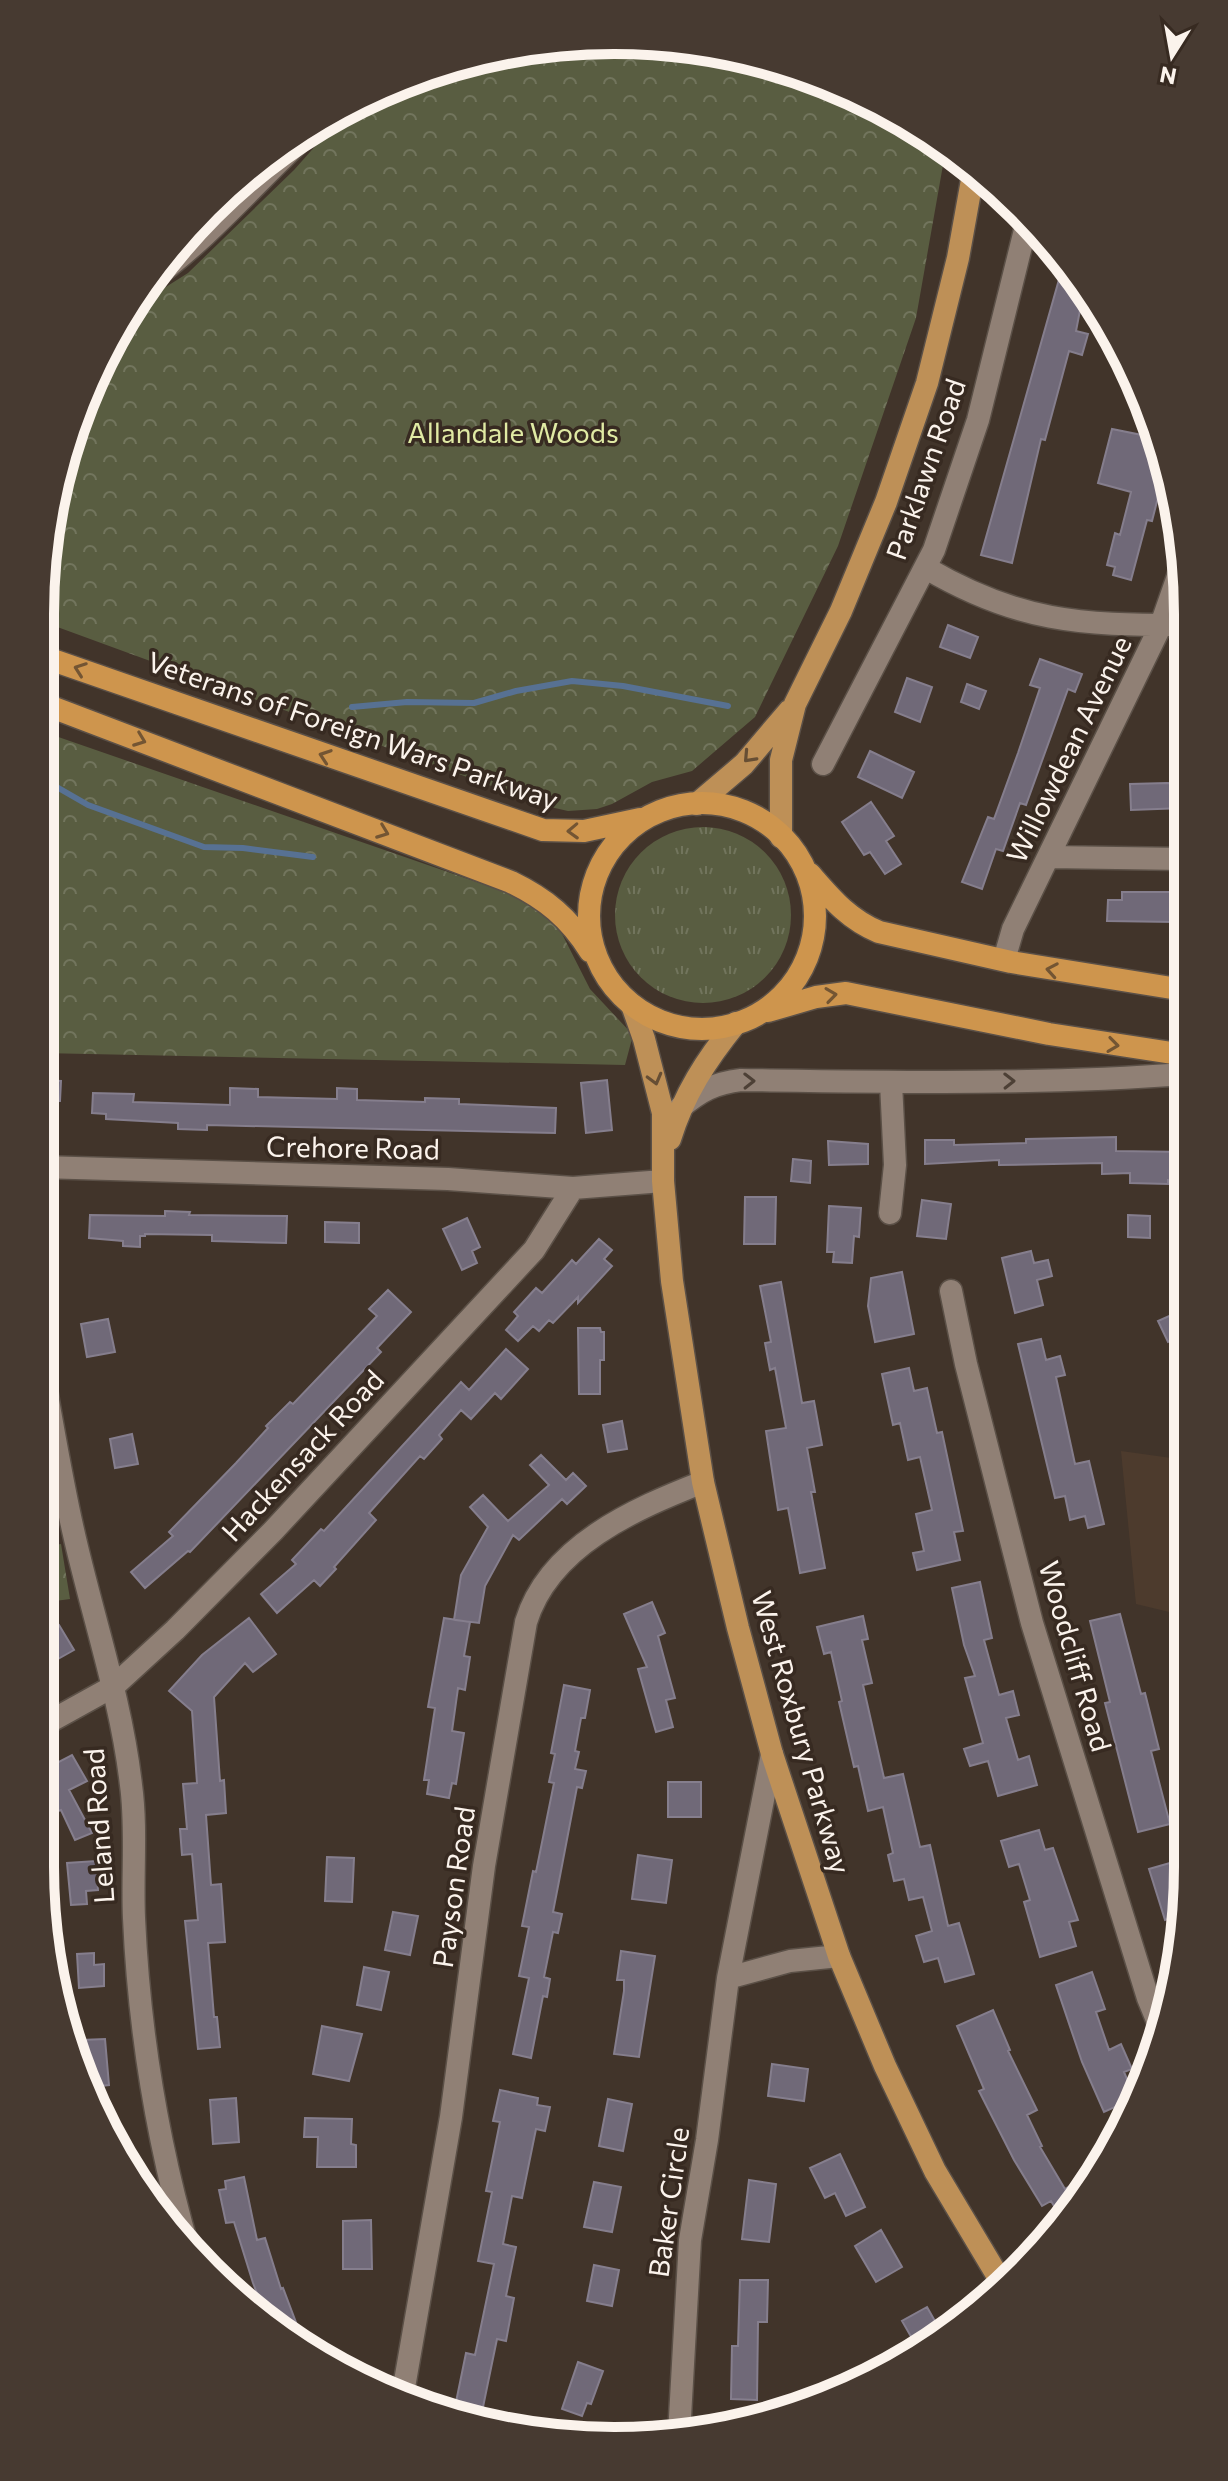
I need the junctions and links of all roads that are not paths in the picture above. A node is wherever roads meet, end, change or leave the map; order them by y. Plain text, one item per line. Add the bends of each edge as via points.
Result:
1 (260, 181) edge
2 (971, 183) edge
3 (1024, 233) edge
4 (188, 251) edge
5 (926, 568) junction
6 (1173, 590) edge
7 (1161, 625) junction
8 (1174, 625) edge
9 (54, 661) edge
10 (795, 704) junction
11 (54, 708) edge
12 (823, 764) dead end
13 (697, 804) junction
14 (649, 817) junction
15 (781, 837) junction
16 (1050, 857) junction
17 (1174, 859) edge
18 (802, 865) junction
19 (1004, 960) junction
20 (604, 972) junction
21 (1174, 988) edge
22 (632, 1005) junction
23 (746, 1019) junction
24 (1174, 1053) edge
25 (1174, 1075) edge
26 (891, 1083) junction
27 (679, 1109) junction
28 (54, 1167) edge
29 (663, 1170) junction
30 (573, 1188) junction
31 (890, 1213) dead end
32 (951, 1291) dead end
33 (54, 1432) edge
34 (703, 1482) junction
35 (114, 1686) junction
36 (54, 1719) edge
37 (772, 1754) junction
38 (839, 1956) junction
39 (728, 1978) junction
40 (1154, 2014) edge
41 (180, 2220) edge
42 (997, 2275) edge
43 (404, 2386) edge
44 (681, 2423) edge

1 - 4 street
2 - 10 main road via 922,398 881,515
3 - 5 street, Parklawn Road via 978,420
5 - 7 street via 992,602 1049,618
5 - 12 street, Parklawn Road
6 - 7 street, Willowdean Avenue
7 - 8 street
7 - 16 street, Willowdean Avenue
14 -> 9 highway, Veterans of Foreign Wars Parkway via 584,831 543,830
10 -> 13 main road via 744,764
10 - 15 main road via 781,760
11 -> 20 highway via 533,893 565,917
13 - 14 highway
13 - 15 highway via 741,811
14 - 20 highway via 619,840 593,885 589,923
15 - 18 highway
16 - 17 street
16 - 19 street, Willowdean Avenue via 1013,929
18 - 19 highway via 842,910 864,926
18 - 23 highway via 815,911 810,950 786,991
21 -> 19 highway
20 - 22 highway
22 - 23 highway via 676,1026 700,1029
22 -> 29 main road, West Roxbury Parkway via 659,1090
23 -> 24 highway via 846,993
23 - 27 main road, West Roxbury Parkway via 701,1069
26 -> 25 street
27 -> 26 street via 717,1083 741,1080
26 - 31 street via 895,1165
27 - 29 main road, West Roxbury Parkway
28 - 30 street, Crehore Road via 448,1179
29 - 30 street, Crehore Road
29 - 34 main road, West Roxbury Parkway via 672,1281
30 - 35 street, Hackensack Road via 524,1261 273,1531
32 - 40 street, Woodcliff Road via 1032,1623
33 - 35 street, Leland Road via 72,1528
34 - 37 main road, West Roxbury Parkway
34 - 43 street, Payson Road via 622,1519 570,1554 532,1601 484,1866 451,2117
35 - 36 street, Hackensack Road
35 - 41 street, Leland Road via 132,1786 134,1919 155,2111
37 - 38 main road, West Roxbury Parkway
37 - 39 street, Baker Circle
38 - 39 street via 790,1961
38 - 42 main road, West Roxbury Parkway via 925,2150
39 - 44 street, Baker Circle via 690,2240

